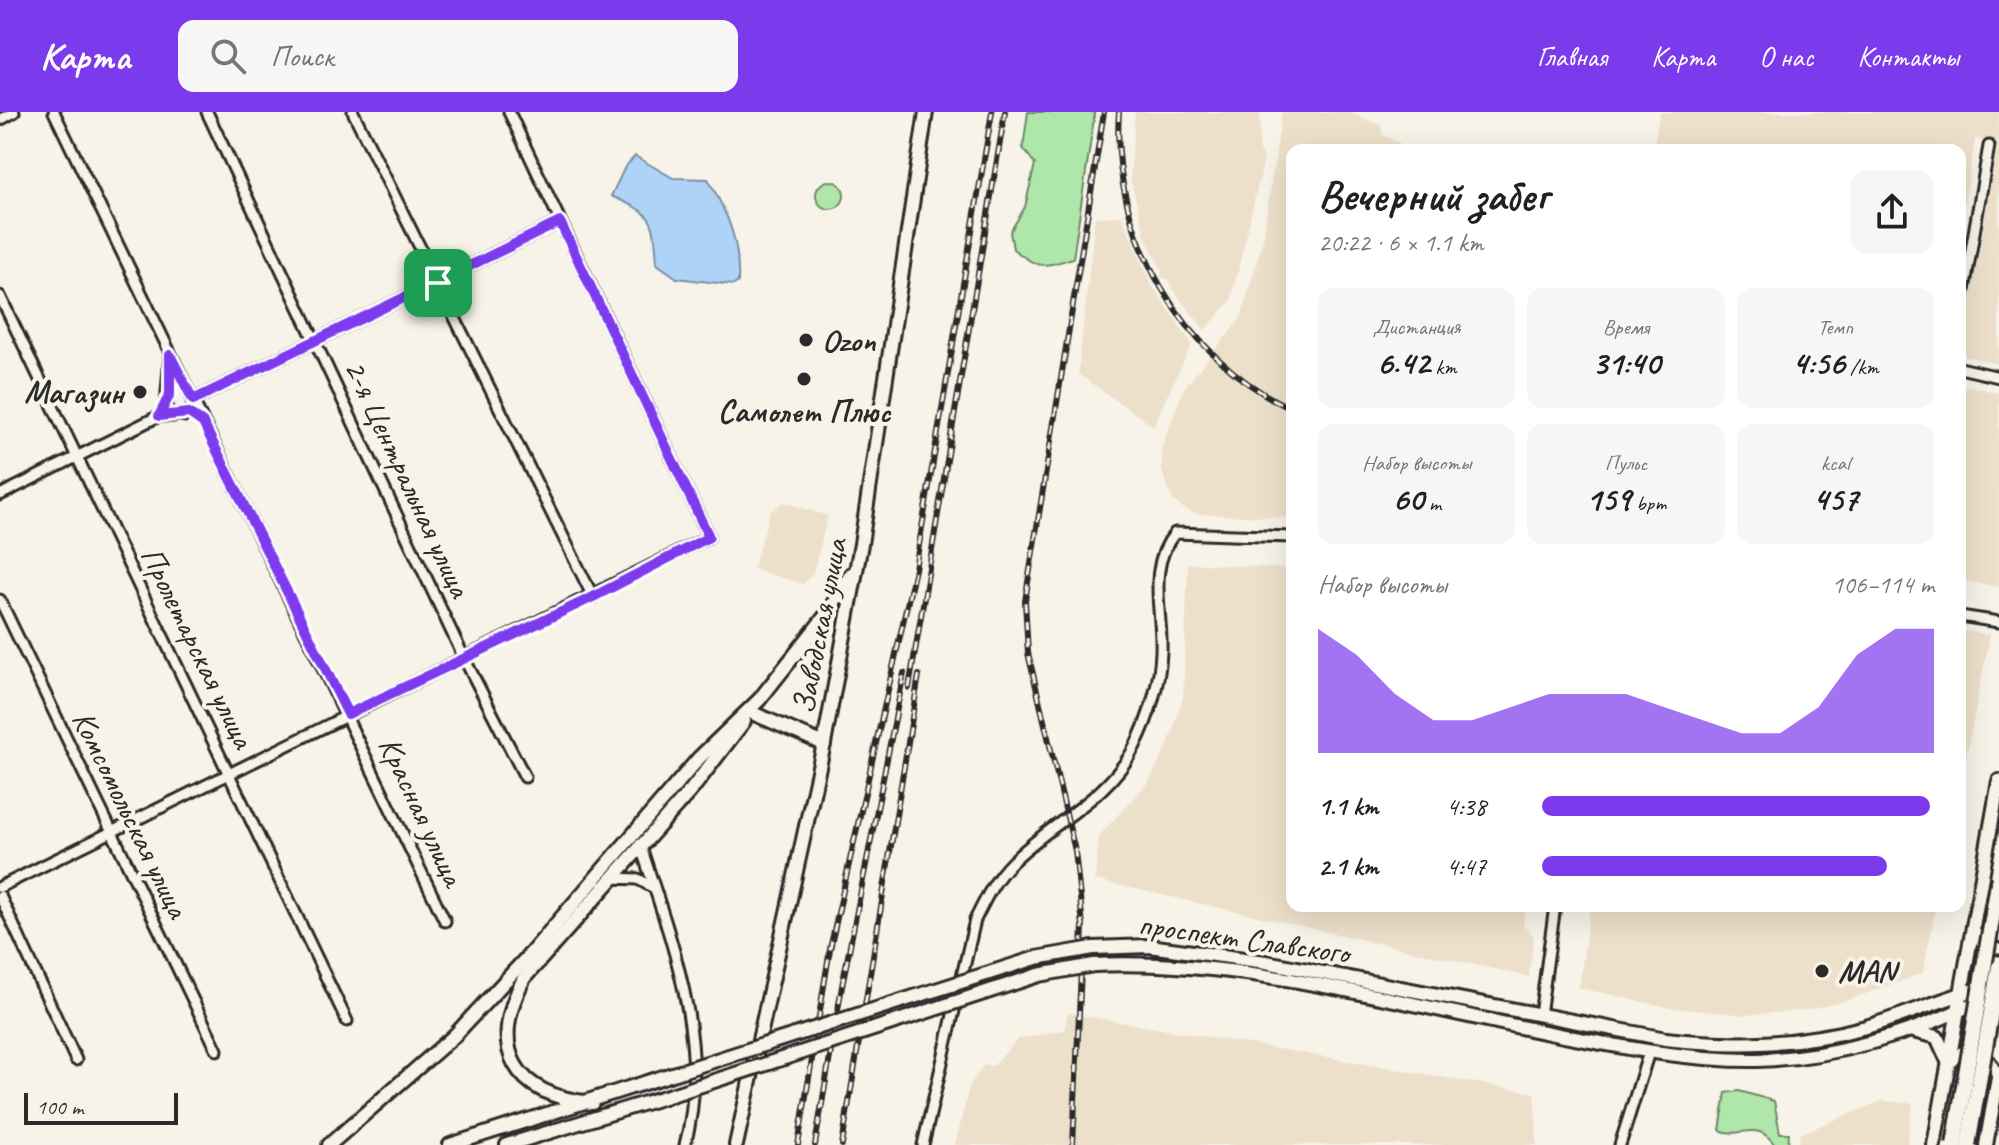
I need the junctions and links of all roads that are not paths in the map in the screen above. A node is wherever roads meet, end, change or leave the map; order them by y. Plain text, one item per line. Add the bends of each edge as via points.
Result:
1 (14, 112) edge
2 (54, 112) edge
3 (207, 112) edge
4 (353, 112) edge
5 (509, 112) edge
6 (926, 112) edge
7 (0, 120) edge
8 (1989, 146) dead end
9 (560, 222) junction
10 (1966, 279) edge
11 (438, 283) junction
12 (0, 296) edge
13 (315, 341) junction
14 (170, 355) junction
15 (1966, 369) edge
16 (1999, 377) edge
17 (168, 399) junction
18 (193, 399) junction
19 (189, 413) junction
20 (159, 416) junction
21 (175, 416) junction
22 (203, 423) junction
23 (78, 458) junction
24 (0, 495) edge
25 (1286, 537) edge
26 (861, 544) junction
27 (593, 597) junction
28 (0, 600) edge
29 (1966, 617) edge
30 (1999, 622) edge
31 (464, 658) junction
32 (750, 712) junction
33 (348, 714) junction
34 (824, 744) junction
35 (230, 771) junction
36 (525, 777) dead end
37 (1999, 781) edge
38 (110, 831) junction
39 (636, 831) junction
40 (640, 846) junction
41 (612, 878) junction
42 (1999, 878) edge
43 (0, 887) edge
44 (654, 888) junction
45 (0, 896) edge
46 (1554, 912) edge
47 (445, 921) dead end
48 (1974, 921) junction
49 (1999, 949) edge
50 (1999, 967) edge
51 (1999, 987) edge
52 (1960, 994) junction
53 (1956, 1013) junction
54 (1540, 1015) junction
55 (347, 1021) dead end
56 (1902, 1031) junction
57 (217, 1050) dead end
58 (1649, 1052) junction
59 (76, 1060) dead end
60 (1946, 1067) junction
61 (1998, 1077) edge
62 (592, 1103) junction
63 (688, 1133) junction
64 (329, 1145) edge
65 (450, 1145) edge
66 (507, 1145) edge
67 (675, 1145) edge
68 (685, 1145) edge
69 (736, 1145) edge
70 (923, 1145) edge
71 (1620, 1145) edge
72 (1934, 1145) edge
73 (1954, 1145) edge
74 (1968, 1145) edge
75 (1986, 1145) edge

1 - 7 street
2 - 14 street, Красная улица
3 - 13 street, 2-я Центральная улица
4 - 11 street
5 - 9 street
6 - 26 main road, Заводская улица
8 - 10 street
9 - 11 street
9 - 27 street via 709,537
11 - 13 street
11 - 27 street
12 - 23 street, Пролетарская улица
13 - 18 street
13 - 31 street, 2-я Центральная улица
14 - 17 street, Красная улица
14 - 18 street, Красная улица
15 - 16 street
17 - 18 street via 183,390
17 - 20 street
17 - 21 street
18 - 19 street
18 - 22 street, Красная улица
19 - 21 street
19 - 22 street, Красная улица
20 - 21 street
20 - 23 street
22 - 33 street, Красная улица
23 - 24 street
23 - 35 street, Пролетарская улица
25 - 70 street via 1175,533 1166,544 1158,564 1162,651 1149,713 1114,776 1012,862 992,886 975,920
26 - 32 main road via 837,600
26 - 34 main road, Заводская улица
27 - 31 street
28 - 38 street, Комсомольская улица
29 - 30 street
31 - 33 street
31 - 36 street, 2-я Центральная улица
32 - 34 main road
32 - 39 main road via 699,758
32 - 40 main road via 733,740
33 - 35 street
33 - 47 street, Красная улица
34 - 69 main road, Заводская улица
35 - 38 street
35 - 55 street, Пролетарская улица
37 - 48 main road
38 - 43 street
38 - 57 street, Комсомольская улица
39 - 40 street
39 - 64 main road via 454,1036
40 - 41 main road
40 - 44 street
41 - 44 street via 638,879
41 - 62 main road via 524,978 507,1022 512,1058 524,1077 564,1100
42 - 73 main road, bridge
44 - 63 street via 692,1033
45 - 59 street
46 - 54 street
48 - 49 street via 1981,942
48 - 52 main road
50 - 74 main road, bridge
51 - 52 main road, проспект Славского
51 - 53 main road, проспект Славского
52 - 53 main road
52 - 54 main road, проспект Славского via 1867,1026 1812,1040 1756,1046 1666,1039
53 - 56 main road, проспект Славского
53 - 60 main road
54 - 62 main road, проспект Славского, bridge via 1266,962 1149,946 1093,948 1036,958
56 - 58 main road, проспект Славского via 1792,1057 1719,1059
56 - 60 main road via 1937,1037
58 - 66 main road, проспект Славского, bridge via 1266,977 1153,963 1094,965 1039,975
58 - 71 street
60 - 61 street via 1961,1052 1971,1051 1989,1058
60 - 72 main road
61 - 75 main road
62 - 65 main road, проспект Славского
63 - 67 street
63 - 68 street

